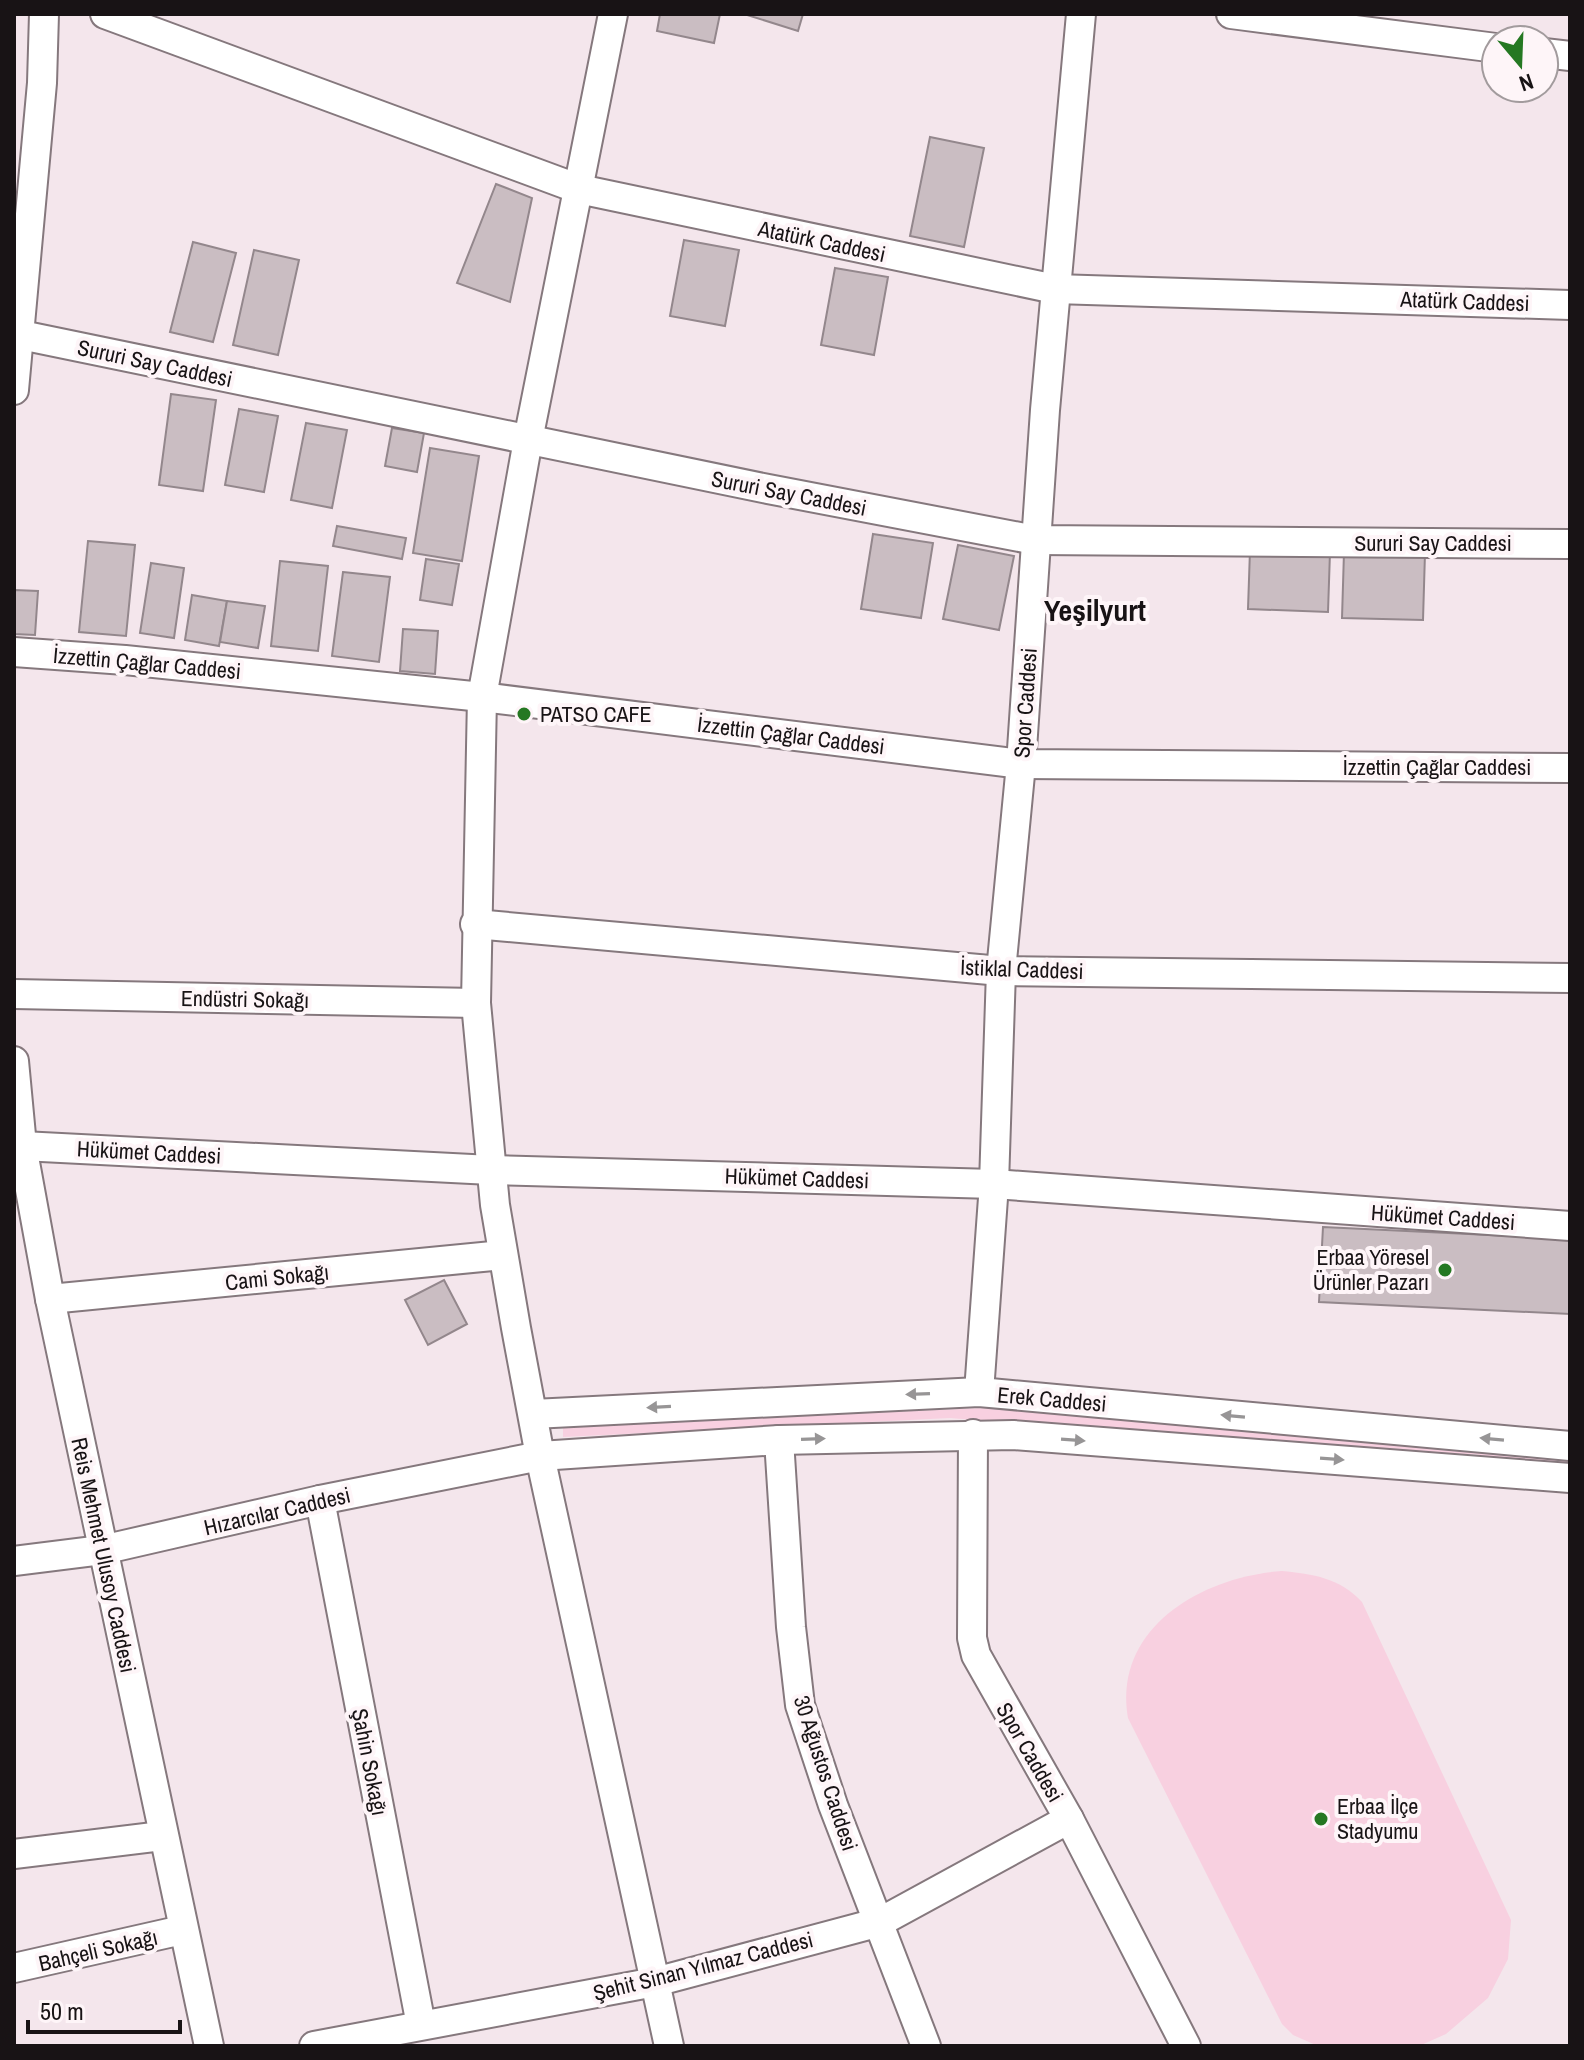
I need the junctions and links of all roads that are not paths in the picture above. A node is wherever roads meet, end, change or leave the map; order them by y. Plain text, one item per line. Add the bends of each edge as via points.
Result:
1 (44, 14) edge
2 (105, 14) edge
3 (613, 14) edge
4 (1081, 14) edge
5 (1231, 14) edge
6 (1480, 46) edge
7 (579, 189) junction
8 (1055, 289) junction
9 (1570, 305) edge
10 (21, 335) junction
11 (14, 390) edge
12 (528, 440) junction
13 (1035, 540) junction
14 (1570, 544) edge
15 (14, 652) edge
16 (482, 697) junction
17 (1021, 764) junction
18 (1570, 768) edge
19 (475, 924) junction
20 (1001, 971) junction
21 (1570, 978) edge
22 (14, 994) edge
23 (476, 1003) junction
24 (14, 1061) edge
25 (22, 1146) junction
26 (491, 1170) junction
27 (994, 1184) junction
28 (1570, 1226) edge
29 (503, 1255) junction
30 (50, 1299) junction
31 (979, 1392) junction
32 (533, 1414) junction
33 (973, 1434) junction
34 (779, 1440) junction
35 (1570, 1446) edge
36 (540, 1456) junction
37 (1570, 1478) edge
38 (320, 1500) junction
39 (102, 1550) junction
40 (14, 1561) edge
41 (1069, 1819) junction
42 (162, 1836) junction
43 (14, 1854) edge
44 (880, 1922) junction
45 (182, 1930) junction
46 (14, 1968) edge
47 (655, 1982) junction
48 (421, 2025) junction
49 (206, 2046) edge
50 (314, 2046) edge
51 (669, 2046) edge
52 (926, 2046) edge
53 (1186, 2046) edge

1 - 10 street
2 - 7 street, Atatürk Caddesi
3 - 7 street
4 - 8 street, Spor Caddesi
5 - 6 street
7 - 8 street, Atatürk Caddesi
7 - 12 street
8 - 9 street, Atatürk Caddesi
8 - 13 street, Spor Caddesi
10 - 11 street
10 - 12 street, Sururi Say Caddesi
12 - 13 street, Sururi Say Caddesi
12 - 16 street
13 - 14 street, Sururi Say Caddesi
13 - 17 street, Spor Caddesi
15 - 16 street, İzzettin Çağlar Caddesi
16 - 17 street, İzzettin Çağlar Caddesi
16 - 19 street
17 - 18 street, İzzettin Çağlar Caddesi
17 - 20 street, Spor Caddesi
19 - 20 street, İstiklal Caddesi
19 - 23 street
20 - 21 street, İstiklal Caddesi
20 - 27 street, Spor Caddesi
22 - 23 street, Endüstri Sokağı
23 - 26 street
24 - 25 street, Reis Mehmet Ulusoy Caddesi
25 - 26 street, Hükümet Caddesi
25 - 30 street, Reis Mehmet Ulusoy Caddesi
26 - 27 street, Hükümet Caddesi
26 - 29 street
27 - 28 street, Hükümet Caddesi
27 - 31 street, Spor Caddesi
29 - 30 street, Cami Sokağı
29 - 32 street
30 - 39 street, Reis Mehmet Ulusoy Caddesi
31 -> 32 street, Erek Caddesi
35 -> 31 street, Erek Caddesi
32 - 36 street
34 -> 33 street, Erek Caddesi
33 -> 37 street, Erek Caddesi
33 - 41 street, Spor Caddesi via 976,1655
34 - 36 street, Erek Caddesi
34 - 44 street, 30 Ağustos Caddesi via 800,1705
36 - 38 street, Hızarcılar Caddesi
36 - 47 street
38 - 39 street, Hızarcılar Caddesi
38 - 48 street, Şahin Sokağı
39 - 40 street, Hızarcılar Caddesi
39 - 42 street, Reis Mehmet Ulusoy Caddesi
41 - 44 street, Şehit Sinan Yılmaz Caddesi
41 - 53 street, Spor Caddesi
42 - 43 street
42 - 45 street, Reis Mehmet Ulusoy Caddesi
44 - 47 street, Şehit Sinan Yılmaz Caddesi
44 - 52 street, 30 Ağustos Caddesi
45 - 46 street, Bahçeli Sokağı
45 - 49 street, Reis Mehmet Ulusoy Caddesi
47 - 48 street, Şehit Sinan Yılmaz Caddesi
47 - 51 street
48 - 50 street, Şehit Sinan Yılmaz Caddesi

